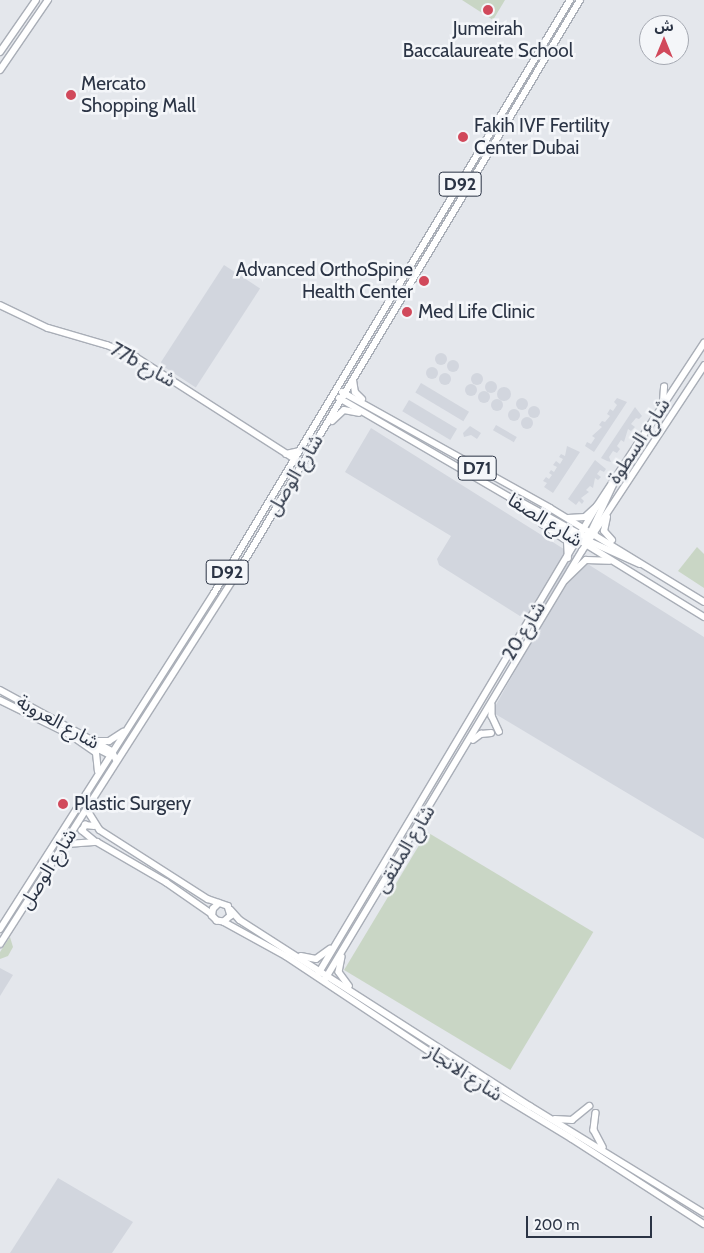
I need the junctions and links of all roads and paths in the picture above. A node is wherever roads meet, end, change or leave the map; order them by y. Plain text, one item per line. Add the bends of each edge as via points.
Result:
1 (36, 0) edge
2 (48, 0) edge
3 (570, 0) edge
4 (580, 0) edge
5 (0, 52) edge
6 (533, 63) junction
7 (0, 70) edge
8 (528, 86) junction
9 (458, 188) junction
10 (426, 256) junction
11 (0, 305) edge
12 (704, 343) edge
13 (704, 366) edge
14 (355, 375) junction
15 (664, 387) dead end
16 (340, 394) junction
17 (664, 402) junction
18 (374, 408) junction
19 (373, 417) junction
20 (321, 433) junction
21 (276, 448) junction
22 (301, 449) junction
23 (286, 454) junction
24 (295, 459) junction
25 (289, 470) junction
26 (614, 480) junction
27 (509, 497) junction
28 (597, 506) junction
29 (262, 513) junction
30 (532, 514) junction
31 (606, 517) junction
32 (566, 518) junction
33 (587, 536) junction
34 (568, 558) junction
35 (614, 561) junction
36 (644, 565) junction
37 (565, 580) junction
38 (226, 590) junction
39 (211, 598) junction
40 (704, 602) edge
41 (704, 617) edge
42 (170, 675) junction
43 (0, 690) edge
44 (0, 700) edge
45 (492, 703) junction
46 (476, 710) junction
47 (485, 715) junction
48 (469, 720) joint
49 (126, 730) junction
50 (499, 731) dead end
51 (491, 733) dead end
52 (461, 734) junction
53 (72, 736) junction
54 (470, 740) junction
55 (94, 741) junction
56 (464, 751) junction
57 (115, 755) junction
58 (96, 776) junction
59 (88, 811) dead end
60 (100, 830) junction
61 (97, 842) junction
62 (67, 844) dead end
63 (219, 903) junction
64 (231, 910) junction
65 (212, 914) junction
66 (224, 922) junction
67 (0, 929) edge
68 (266, 936) junction
69 (339, 938) junction
70 (348, 943) junction
71 (0, 944) edge
72 (318, 974) junction
73 (326, 978) junction
74 (383, 1010) junction
75 (589, 1106) dead end
76 (596, 1113) dead end
77 (551, 1118) junction
78 (606, 1151) junction
79 (704, 1213) edge
80 (704, 1224) edge

1 - 5 main road
2 - 7 main road
3 - 6 main road, شارع الوصل / D92
4 - 8 main road, شارع الوصل / D92
6 - 8 main road via 526,82
6 - 9 main road, شارع الوصل / D92
8 - 10 main road, شارع الوصل / D92
9 - 10 main road via 459,195
9 - 16 main road, شارع الوصل / D92 via 371,334
10 - 14 main road, شارع الوصل / D92
11 - 21 street, 77b شارع via 48,328 107,345 136,358
12 - 17 street, شارع السطوة
13 - 31 street, شارع السطوة
14 - 16 main road, شارع الوصل / D92
14 - 18 main road via 354,392
15 - 17 street
16 - 18 main road, شارع الصفا / D71
16 - 19 main road, شارع الصفا / D71
16 - 20 main road, شارع الوصل / D92
16 - 22 main road, شارع الوصل / D92
17 - 26 street, شارع السطوة
18 - 32 main road, شارع الصفا / D71
19 - 20 main road via 354,410 342,411
19 - 27 main road, شارع الصفا / D71
20 - 38 main road, شارع الوصل / D92
21 - 23 street, 77b شارع
21 - 25 street, 77b شارع via 287,459
22 - 23 main road via 295,454
22 - 24 main road, شارع الوصل / D92
23 - 24 street, 77b شارع
24 - 25 main road, شارع الوصل / D92
25 - 29 main road, شارع الوصل / D92
26 - 28 street, شارع السطوة
26 - 33 street via 611,493
27 - 30 main road, شارع الصفا / D71
27 - 33 main road
28 - 32 main road via 585,517
28 - 33 street, شارع السطوة
29 - 38 main road via 259,527 225,583
29 - 39 main road, شارع الوصل / D92
30 - 33 main road, شارع الصفا / D71
30 - 34 main road via 567,541
31 - 33 street, شارع السطوة
31 - 36 main road via 605,534 634,553
32 - 33 main road, شارع الصفا / D71
33 - 34 street, شارع 20
33 - 35 main road, شارع الصفا / D71
33 - 36 main road, شارع الصفا / D71
33 - 37 street, شارع 20
34 - 46 street, شارع 20
35 - 37 main road via 586,560
35 - 41 main road, شارع الصفا / D71
36 - 40 main road, شارع الصفا / D71
37 - 45 street, شارع 20
38 - 42 main road, شارع الوصل / D92
39 - 42 main road via 213,604
39 - 49 main road, شارع الوصل / D92
42 - 57 main road, شارع الوصل / D92
43 - 55 street, شارع العروبة
44 - 53 street, شارع العروبة
45 - 47 street, شارع 20
45 - 50 street via 492,716
46 - 47 street via 479,717
46 - 48 street, شارع 20
47 - 54 street, شارع الملتقى
48 - 52 street, شارع الملتقى
49 - 55 main road via 109,740
49 - 57 main road, شارع الوصل / D92
51 - 56 street via 478,735
52 - 54 street via 466,734
52 - 69 street, شارع الملتقى
53 - 57 street, شارع العروبة
53 - 58 main road via 96,753 100,762
54 - 56 street, شارع الملتقى
55 - 57 street, شارع العروبة
56 - 70 street, شارع الملتقى
57 - 58 main road, شارع الوصل / D92
57 - 71 main road, شارع الوصل / D92
58 - 67 main road, شارع الوصل / D92
59 - 60 street
60 - 61 street via 90,824 82,828 84,835
60 - 63 street
61 - 62 street
61 - 65 street via 166,882
63 - 64 street via 226,904
63 - 65 street
64 - 66 street via 229,919
64 - 68 street, شارع الانجاز
65 - 66 street via 217,921
66 - 72 street, شارع الانجاز
68 - 69 street via 311,959 324,956
68 - 72 street, شارع الانجاز
69 - 72 street, شارع الملتقى
70 - 73 street, شارع الملتقى
70 - 74 street via 340,963 341,976
72 - 73 street, شارع الانجاز
73 - 74 street, شارع الانجاز
73 - 80 street, شارع الانجاز
74 - 77 street, شارع الانجاز
75 - 77 street via 572,1120
76 - 78 street via 595,1135
77 - 78 street, شارع الانجاز
78 - 79 street, شارع الانجاز

